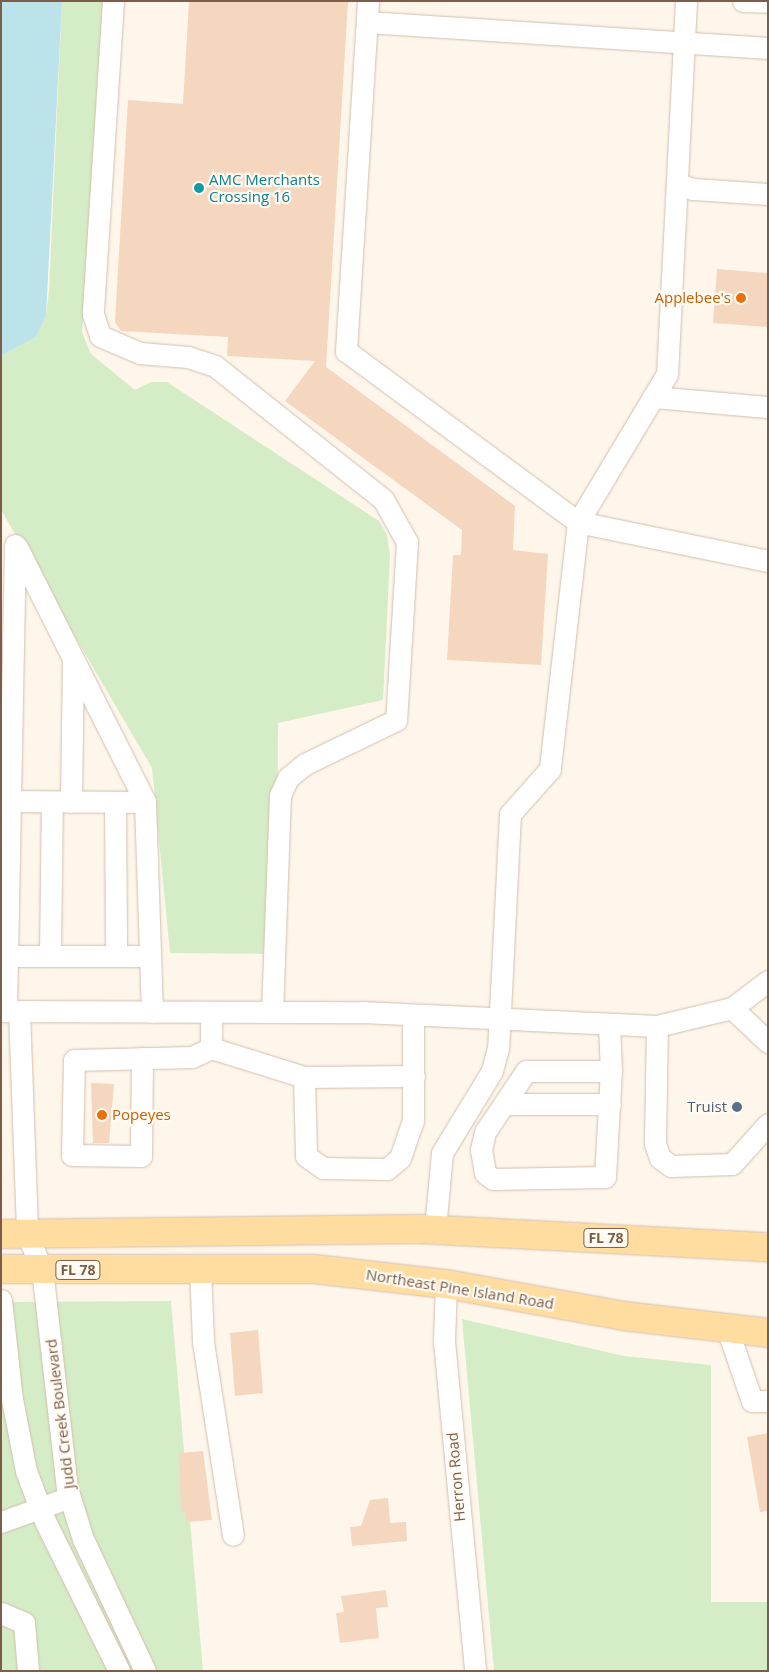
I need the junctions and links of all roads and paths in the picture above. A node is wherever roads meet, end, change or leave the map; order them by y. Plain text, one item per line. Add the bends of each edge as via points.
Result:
1 (113, 1) edge
2 (686, 1) edge
3 (743, 1) edge
4 (768, 2) edge
5 (368, 12) edge
6 (683, 45) junction
7 (768, 48) edge
8 (679, 184) junction
9 (768, 194) edge
10 (652, 397) junction
11 (768, 407) edge
12 (578, 522) junction
13 (8, 545) edge
14 (768, 561) edge
15 (73, 658) junction
16 (7, 801) edge
17 (61, 802) junction
18 (115, 802) junction
19 (145, 802) junction
20 (4, 956) edge
21 (50, 956) junction
22 (116, 956) junction
23 (150, 956) junction
24 (768, 981) edge
25 (732, 1008) junction
26 (9, 1011) edge
27 (152, 1012) junction
28 (211, 1012) junction
29 (272, 1012) junction
30 (413, 1015) junction
31 (499, 1020) junction
32 (609, 1025) junction
33 (657, 1026) junction
34 (768, 1042) edge
35 (211, 1048) junction
36 (142, 1058) junction
37 (611, 1071) junction
38 (414, 1076) junction
39 (304, 1077) junction
40 (504, 1104) junction
41 (610, 1104) junction
42 (768, 1124) edge
43 (435, 1229) junction
44 (14, 1234) edge
45 (768, 1247) edge
46 (1, 1269) edge
47 (42, 1269) junction
48 (200, 1269) junction
49 (446, 1284) junction
50 (1, 1300) edge
51 (728, 1331) junction
52 (768, 1333) edge
53 (7, 1400) edge
54 (768, 1401) edge
55 (70, 1497) junction
56 (38, 1505) junction
57 (1, 1522) edge
58 (233, 1535) dead end
59 (1, 1614) edge
60 (28, 1671) edge
61 (119, 1671) edge
62 (145, 1671) edge
63 (475, 1671) edge

1 - 29 street via 93,314 100,336 140,353 188,357 215,366 383,499 407,542 396,720 305,764 288,778 280,795
2 - 6 street
3 - 4 street
5 - 6 street
5 - 12 street via 346,351
6 - 7 street
6 - 8 street
8 - 9 street via 693,189
8 - 10 street via 667,374
10 - 11 street
10 - 12 street
12 - 14 street
12 - 31 street via 550,769 510,814
13 - 15 street
13 - 16 street
15 - 17 street
15 - 19 street
16 - 17 street
16 - 20 street
17 - 18 street
17 - 21 street
18 - 19 street
18 - 22 street
19 - 23 street
20 - 21 street
20 - 26 street
21 - 22 street
22 - 23 street
23 - 27 street
24 - 25 street
25 - 33 street
25 - 34 street
26 - 27 street
26 - 44 street
27 - 28 street
28 - 29 street
28 - 35 street
29 - 30 street
30 - 31 street
30 - 38 street
31 - 32 street
31 - 43 street via 492,1071 442,1153
32 - 33 street
32 - 37 street
33 - 42 street via 655,1144 660,1158 671,1166 732,1164
35 - 36 street via 192,1057
35 - 39 street
36 - 36 street via 74,1060 72,1155 141,1156
37 - 40 street via 526,1071
37 - 41 street
38 - 39 street
38 - 39 street via 413,1121 400,1158 387,1169 322,1168 306,1156
40 - 41 street
40 - 41 street via 485,1132 481,1150 485,1174 493,1179 605,1177
43 - 44 main road, FL 78
43 - 45 main road, FL 78
44 - 47 street, Judd Creek Boulevard
46 - 47 main road, Northeast Pine Island Road / FL 78
47 - 48 main road, Northeast Pine Island Road / FL 78
47 - 55 street, Judd Creek Boulevard
48 - 49 main road, Northeast Pine Island Road / FL 78 via 314,1269
48 - 58 street via 203,1342
49 - 51 main road, Northeast Pine Island Road / FL 78
49 - 63 street, Herron Road via 444,1341
50 - 53 street
51 - 52 main road, Northeast Pine Island Road / FL 78
51 - 54 street via 752,1401
53 - 56 street
55 - 56 street
55 - 62 street, Judd Creek Boulevard via 83,1539
56 - 57 street
56 - 61 street
59 - 60 street via 24,1623

